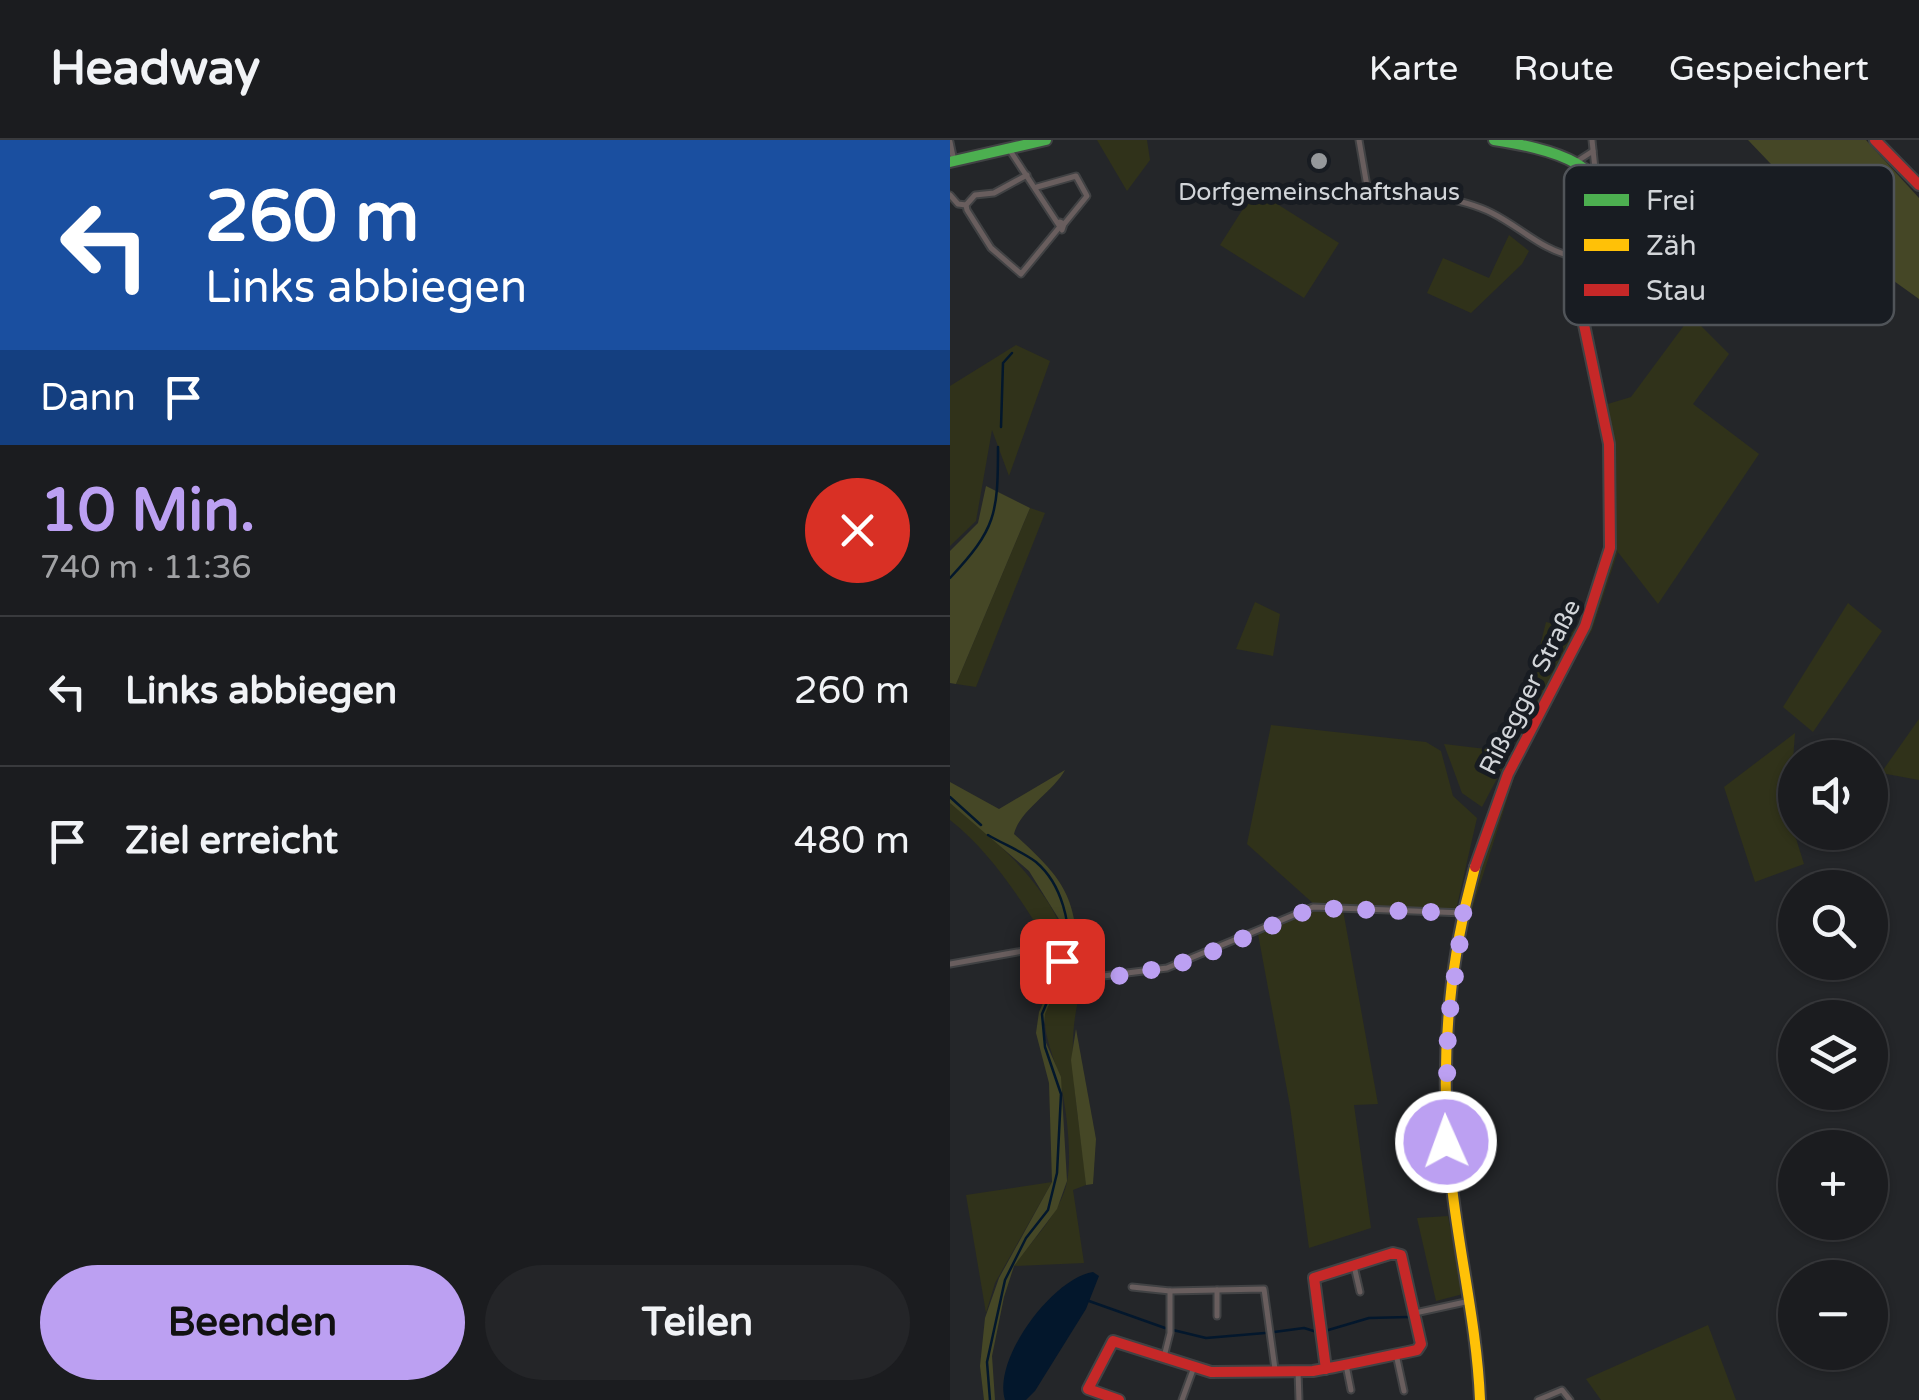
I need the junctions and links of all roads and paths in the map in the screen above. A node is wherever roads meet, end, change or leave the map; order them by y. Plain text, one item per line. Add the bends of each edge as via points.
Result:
1 (1046, 140) edge
2 (1359, 140) edge
3 (1494, 140) edge
4 (1592, 140) edge
5 (1875, 140) edge
6 (950, 142) edge
7 (1009, 149) junction
8 (1593, 151) junction
9 (952, 162) edge
10 (1576, 162) junction
11 (1579, 165) edge
12 (1592, 165) edge
13 (1027, 175) junction
14 (1919, 185) edge
15 (1037, 187) junction
16 (950, 195) edge
17 (966, 204) junction
18 (1061, 225) junction
19 (1564, 254) edge
20 (1584, 325) edge
21 (1464, 913) junction
22 (950, 964) edge
23 (1354, 1266) junction
24 (1132, 1286) dead end
25 (1218, 1290) junction
26 (1170, 1291) junction
27 (1360, 1292) dead end
28 (1470, 1301) junction
29 (1414, 1313) junction
30 (1217, 1316) dead end
31 (1396, 1354) junction
32 (1164, 1357) junction
33 (1346, 1365) junction
34 (1194, 1367) junction
35 (1326, 1369) junction
36 (1274, 1370) junction
37 (1298, 1371) junction
38 (1351, 1390) dead end
39 (1404, 1391) dead end
40 (1120, 1400) edge
41 (1182, 1400) edge
42 (1298, 1400) edge
43 (1480, 1400) edge
44 (1538, 1400) edge
45 (1570, 1400) edge

1 - 7 street
2 - 19 street via 1368,192 1387,188 1482,208
3 - 10 street via 1548,147
4 - 8 street
5 - 14 street
6 - 9 street
7 - 9 street
7 - 13 street
8 - 10 street
8 - 12 street
10 - 11 street
13 - 15 street
13 - 17 street via 994,193 975,194
15 - 18 street
15 - 18 street via 1076,176 1087,196
16 - 17 street
17 - 18 street via 991,248 1020,274
20 - 21 street, Rißegger Straße via 1612,468 1611,543 1592,612 1489,818
21 - 22 street via 1313,908 1193,960 1097,980 1080,979 1040,948
21 - 28 street, Rißegger Straße via 1452,974 1445,1101
23 - 27 street
23 - 29 street via 1401,1256
23 - 35 street via 1314,1278
24 - 26 street
25 - 26 street
25 - 30 street
25 - 36 street via 1264,1289
26 - 32 street
28 - 29 street
28 - 43 street, Rißegger Straße
29 - 31 street via 1421,1344
31 - 33 street
31 - 39 street
32 - 34 street
32 - 40 street via 1113,1341 1088,1389
33 - 35 street
33 - 38 street
34 - 36 street
34 - 41 street
35 - 37 street
36 - 37 street
37 - 42 street
44 - 45 street via 1562,1390

